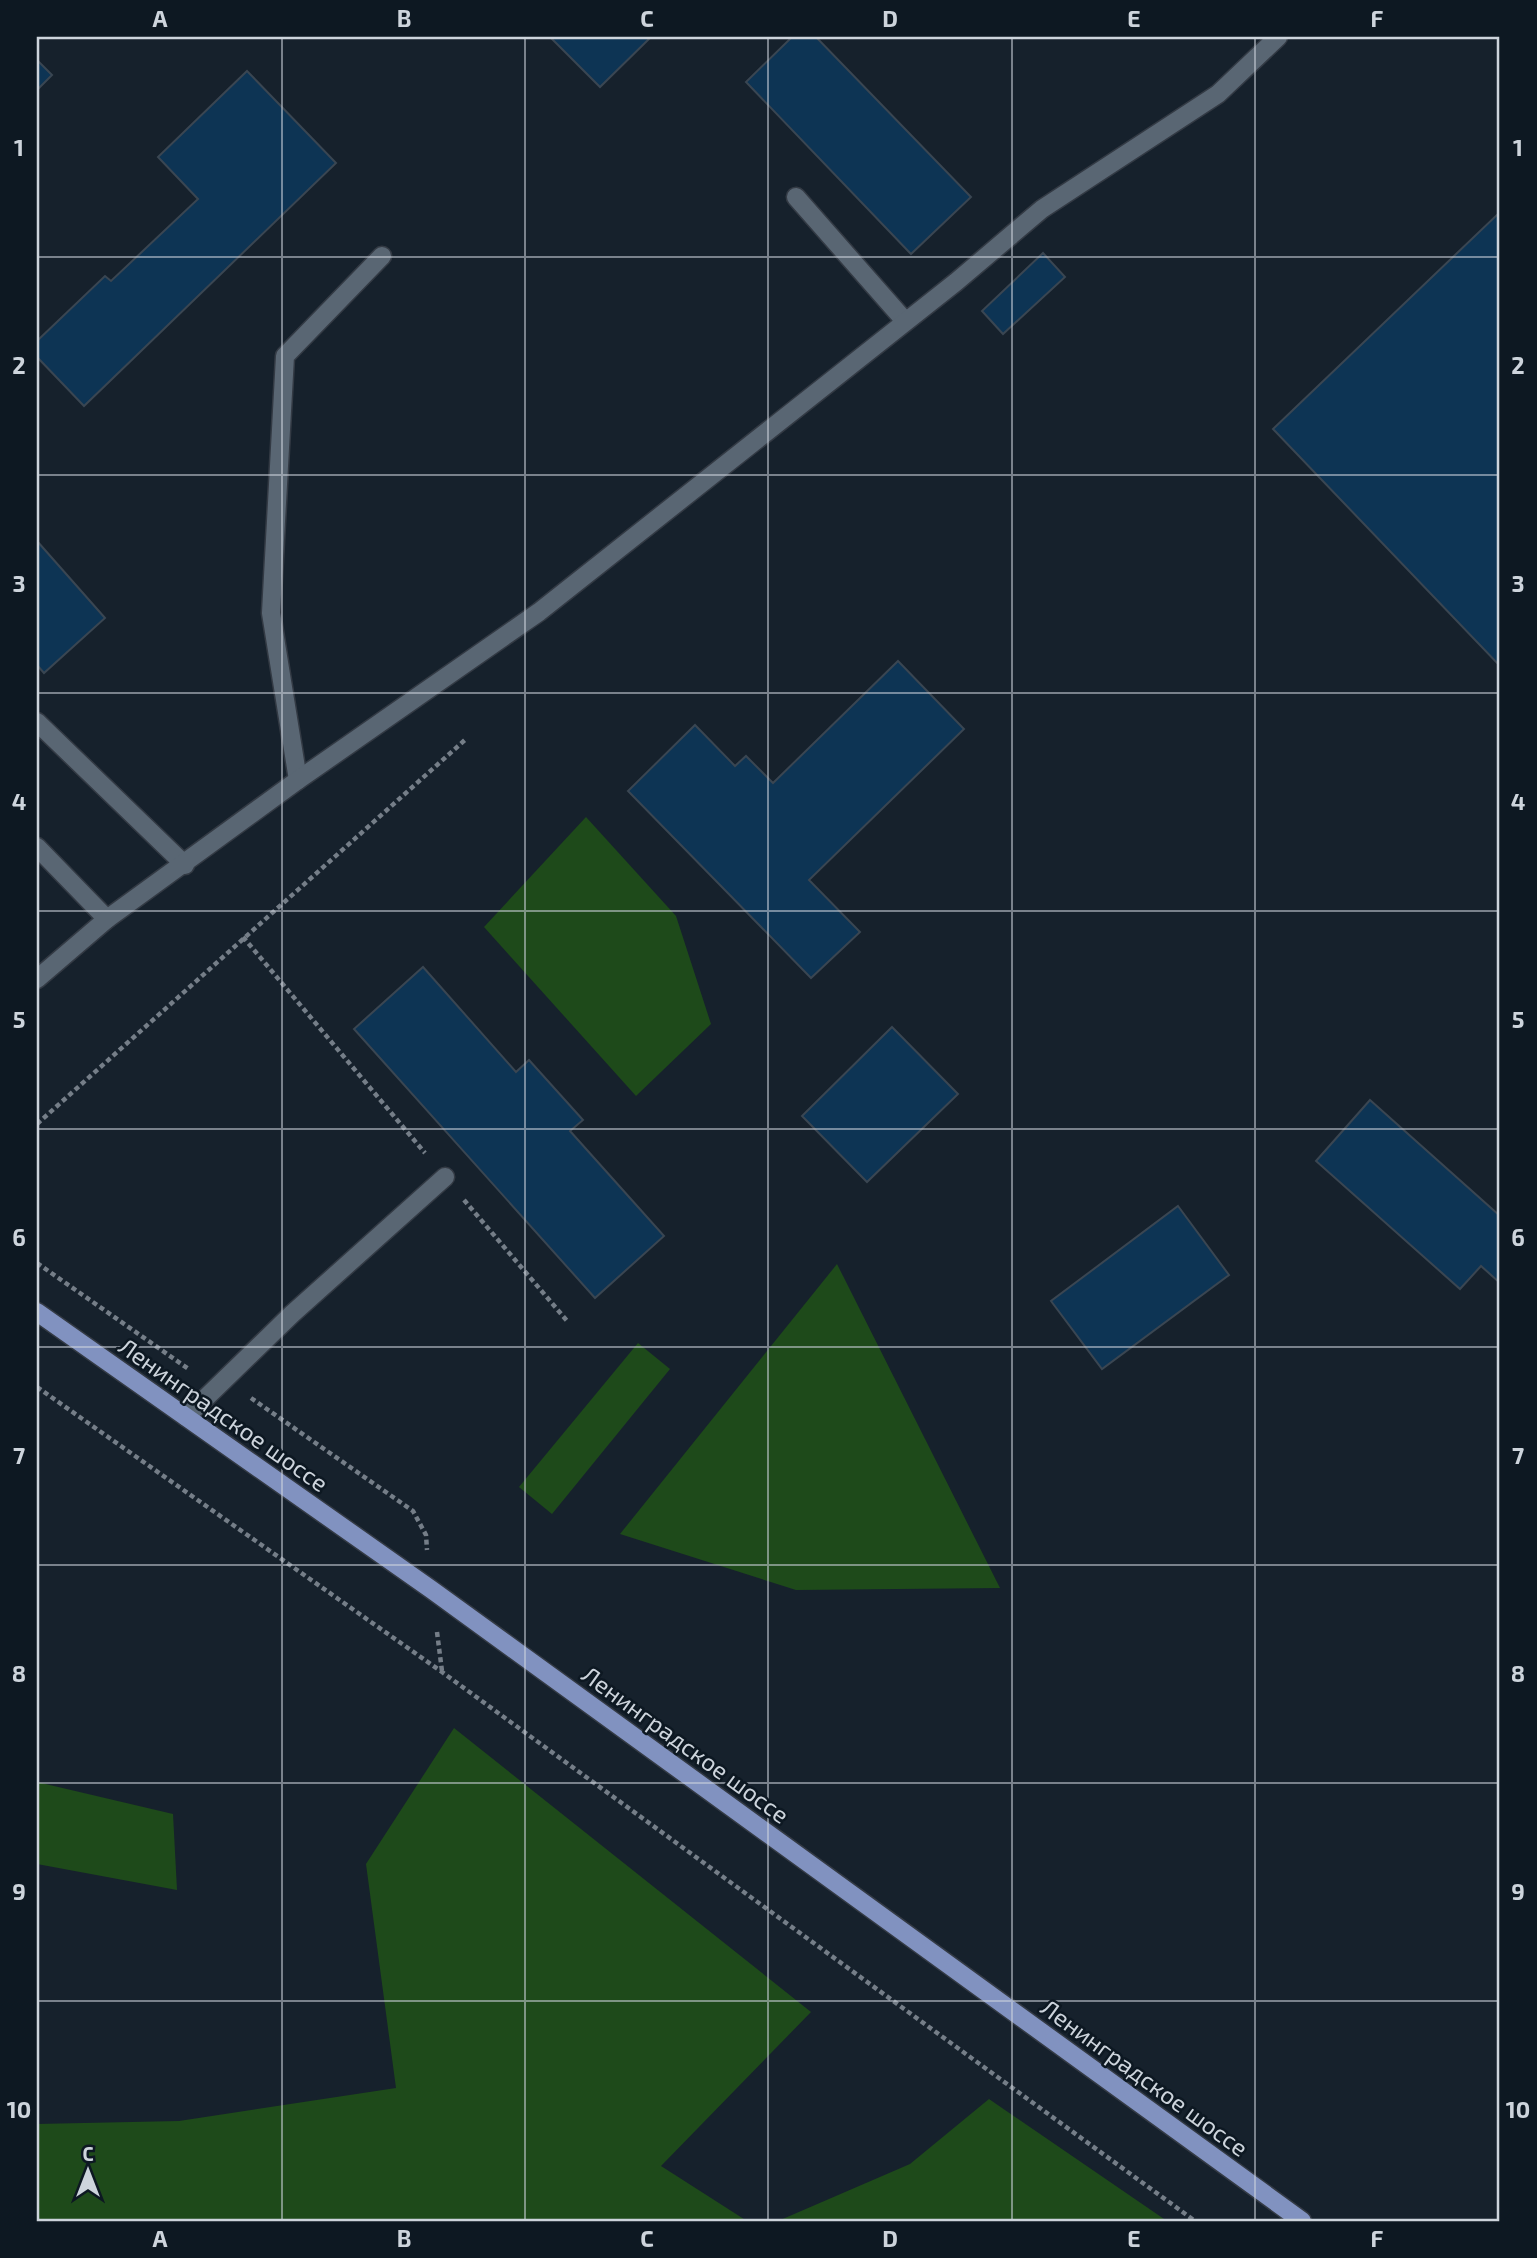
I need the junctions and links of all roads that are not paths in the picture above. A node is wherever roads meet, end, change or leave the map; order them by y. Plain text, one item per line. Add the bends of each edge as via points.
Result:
1 (1278, 37) edge
2 (796, 197) dead end
3 (382, 256) dead end
4 (905, 321) junction
5 (37, 722) edge
6 (299, 780) junction
7 (37, 847) edge
8 (185, 865) junction
9 (107, 919) junction
10 (37, 979) edge
11 (445, 1177) road end
12 (37, 1312) edge
13 (186, 1417) junction
14 (1302, 2221) edge

1 - 4 street via 1218,94 1042,209
2 - 4 street
3 - 6 street via 285,356 271,612
4 - 6 street via 539,612
5 - 8 street
6 - 8 street
7 - 9 street
8 - 9 street
9 - 10 street
11 - 13 street via 292,1314
12 - 13 main road, Ленинградское шоссе
13 - 14 main road, Ленинградское шоссе

